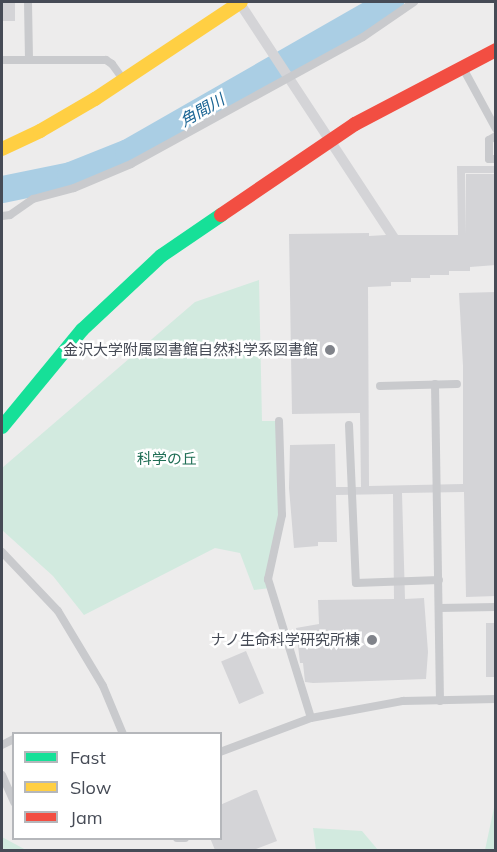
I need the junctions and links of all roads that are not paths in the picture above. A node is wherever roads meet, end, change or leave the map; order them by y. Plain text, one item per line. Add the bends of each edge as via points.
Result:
1 (28, 2) edge
2 (241, 2) edge
3 (414, 2) edge
4 (494, 54) edge
5 (29, 59) junction
6 (2, 60) edge
7 (462, 68) junction
8 (124, 81) junction
9 (495, 129) edge
10 (495, 136) edge
11 (2, 149) edge
12 (495, 159) edge
13 (2, 216) edge
14 (435, 384) junction
15 (457, 384) dead end
16 (380, 386) dead end
17 (279, 421) dead end
18 (349, 425) dead end
19 (2, 427) edge
20 (2, 552) edge
21 (439, 580) junction
22 (495, 607) edge
23 (439, 608) junction
24 (495, 699) edge
25 (440, 701) junction
26 (311, 718) junction
27 (122, 732) edge
28 (222, 751) edge
29 (2, 774) edge
30 (12, 797) edge

1 - 5 lane
2 - 8 street
3 - 13 lane via 363,37 131,164 74,188 33,199
4 - 7 street
5 - 6 lane
5 - 8 lane via 106,60
7 - 9 lane
7 - 19 street via 355,124 161,256 82,330
8 - 11 street
10 - 12 lane via 489,140 489,159
14 - 15 lane
14 - 16 lane
14 - 21 lane
17 - 26 lane via 282,515 268,579
18 - 21 lane via 356,583
20 - 27 lane via 58,611 103,686
21 - 23 lane
22 - 23 lane
23 - 25 lane
24 - 25 lane
25 - 26 lane via 403,701
26 - 28 lane
29 - 30 lane

